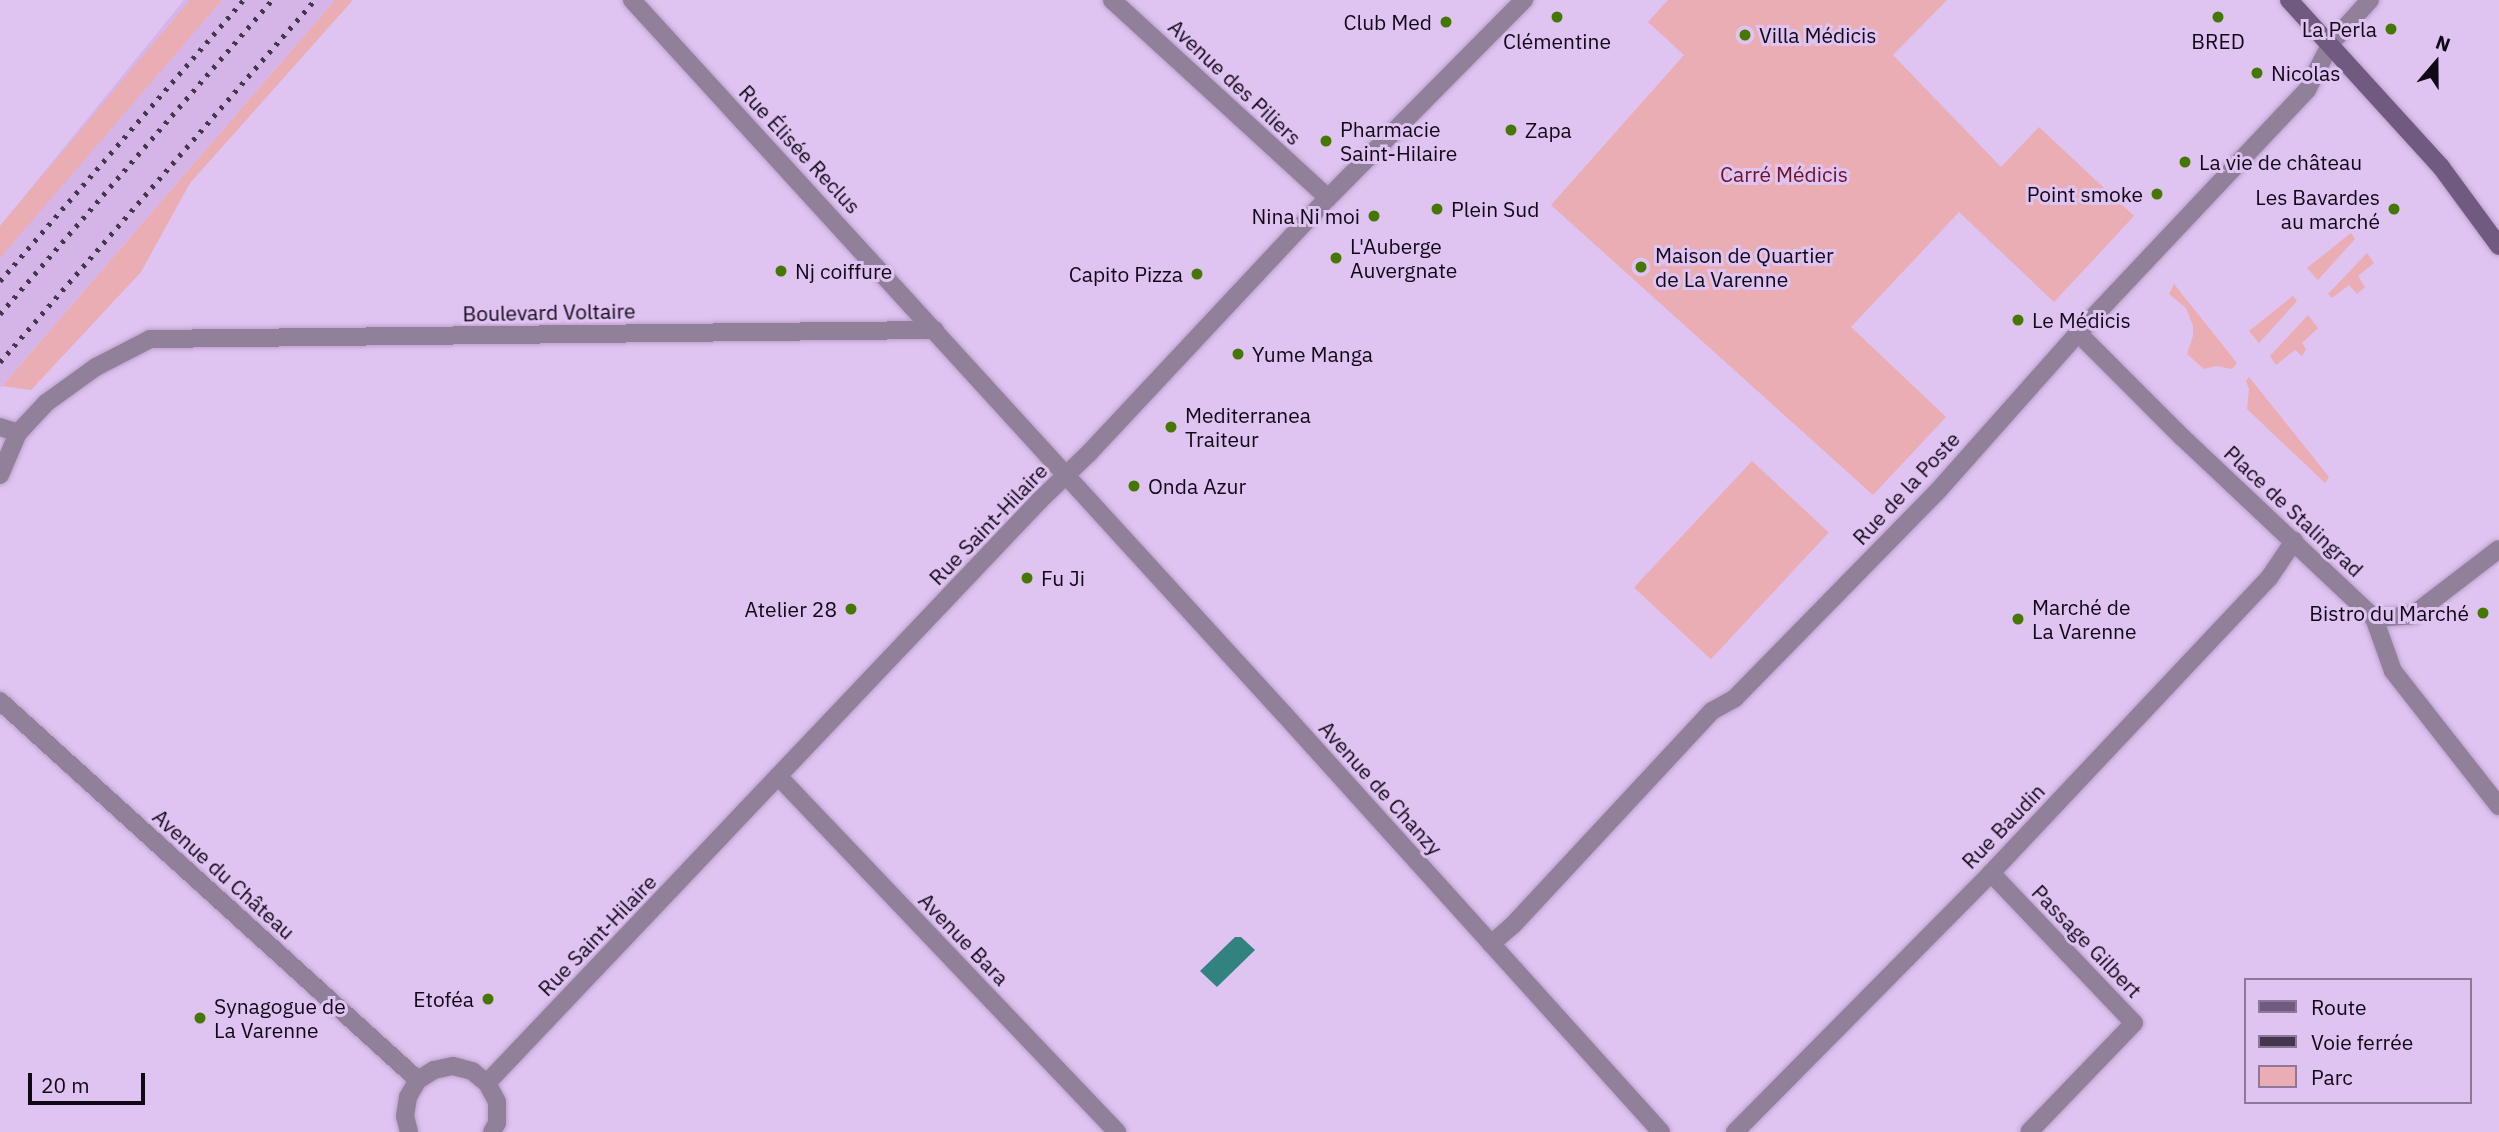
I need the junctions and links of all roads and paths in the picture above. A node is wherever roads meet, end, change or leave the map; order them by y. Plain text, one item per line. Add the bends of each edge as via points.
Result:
1 (632, 0) edge
2 (1112, 0) edge
3 (1524, 0) edge
4 (2289, 0) edge
5 (2370, 0) edge
6 (2331, 43) junction
7 (1328, 198) junction
8 (2499, 246) edge
9 (935, 330) junction
10 (2078, 333) junction
11 (0, 427) edge
12 (18, 433) junction
13 (0, 475) edge
14 (1067, 475) junction
15 (2294, 541) junction
16 (2499, 548) edge
17 (2374, 618) junction
18 (0, 701) edge
19 (778, 776) junction
20 (2499, 806) edge
21 (1990, 873) junction
22 (1491, 944) junction
23 (418, 1080) junction
24 (487, 1083) junction
25 (409, 1132) edge
26 (492, 1132) edge
27 (1118, 1132) edge
28 (1661, 1132) edge
29 (1735, 1132) edge
30 (2029, 1132) edge

1 - 9 street, Rue Élisée Reclus
2 - 7 street, Avenue des Piliers
3 - 7 street, Rue Saint-Hilaire
4 - 6 main road
5 - 6 street, Rue de la Poste
6 - 8 main road via 2441,167
6 - 10 street, Rue de la Poste via 2307,90
7 - 14 street, Rue Saint-Hilaire
9 - 12 street, Boulevard Voltaire via 150,339 96,367 46,403
9 - 14 street
10 - 15 street, Place de Stalingrad
10 - 22 street, Rue de la Poste via 1936,493 1735,698 1712,711
11 - 12 street
12 - 13 street
14 - 19 street, Rue Saint-Hilaire
14 - 22 street, Avenue de Chanzy
15 - 17 street, Place de Stalingrad
15 - 21 street, Rue Baudin via 2269,578
16 - 17 street via 2413,615
17 - 20 street via 2393,671
18 - 23 street, Avenue du Château
19 - 24 street, Rue Saint-Hilaire
19 - 27 street, Avenue Bara
21 - 29 street, Rue Baudin
21 - 30 street, Passage Gilbert via 2134,1023
22 - 28 street, Avenue de Chanzy
23 - 24 street via 453,1066 472,1071
23 - 25 street via 408,1097 405,1116
24 - 26 street via 497,1102

